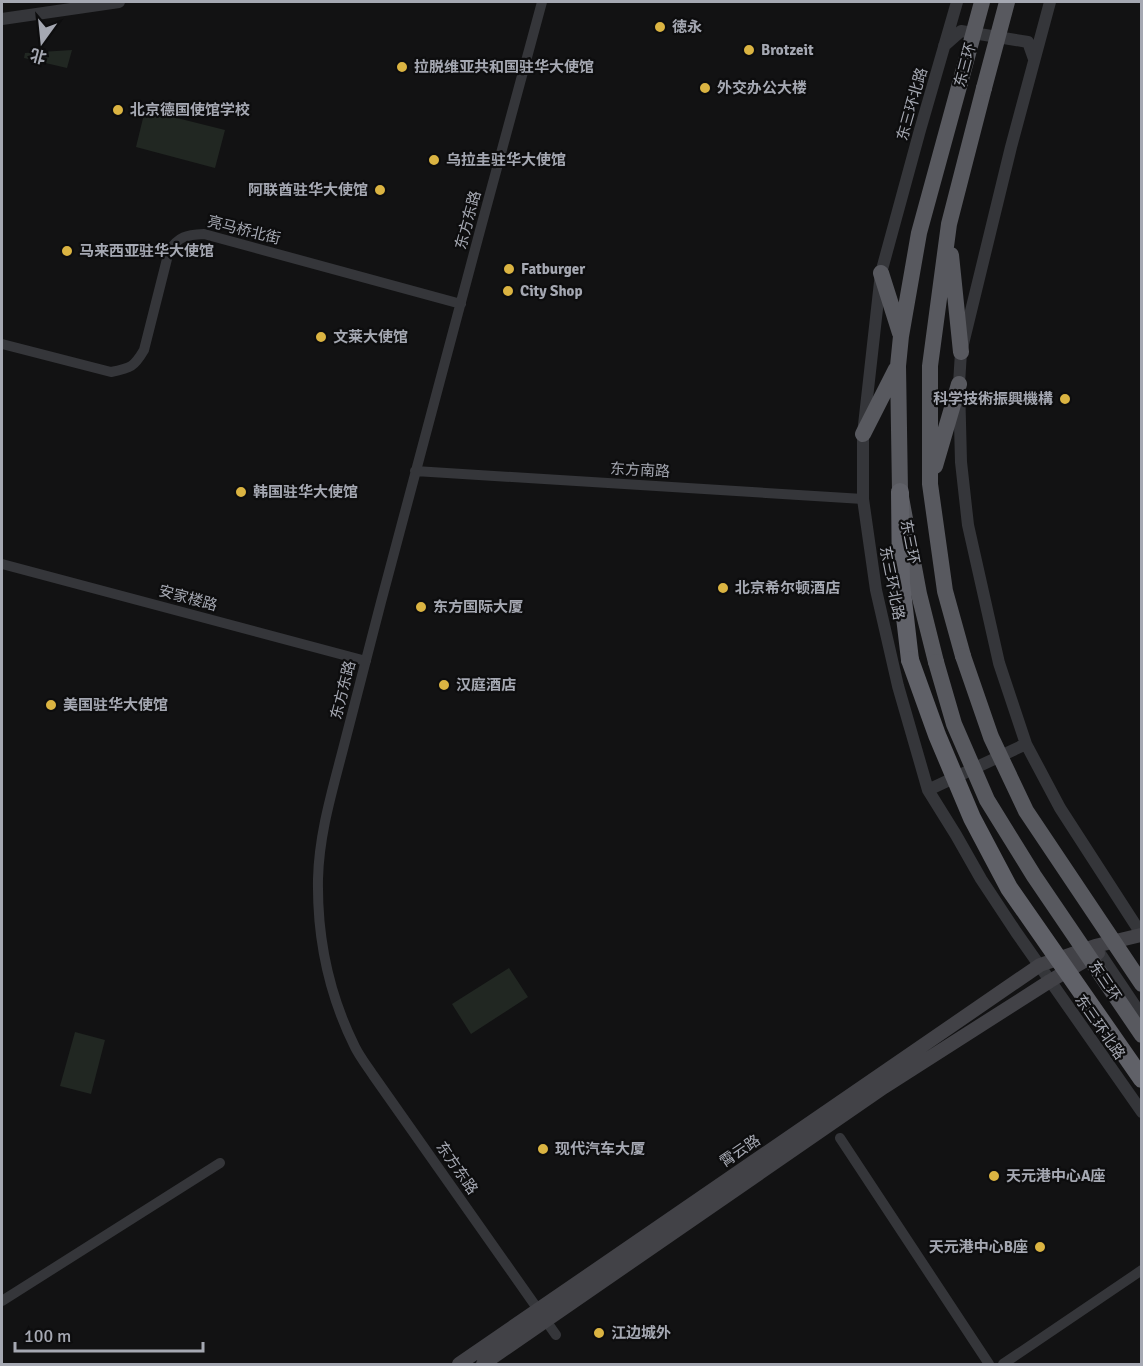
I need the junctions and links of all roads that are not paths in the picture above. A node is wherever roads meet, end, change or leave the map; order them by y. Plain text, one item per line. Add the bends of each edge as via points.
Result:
1 (119, 2) edge
2 (542, 2) edge
3 (957, 2) edge
4 (982, 2) edge
5 (1007, 2) edge
6 (1050, 2) edge
7 (2, 19) edge
8 (944, 46) junction
9 (1034, 60) junction
10 (949, 224) junction
11 (881, 273) junction
12 (461, 304) junction
13 (901, 336) junction
14 (2, 344) edge
15 (961, 352) junction
16 (898, 366) junction
17 (959, 384) junction
18 (863, 434) junction
19 (415, 471) junction
20 (930, 484) junction
21 (900, 492) junction
22 (863, 499) junction
23 (2, 564) edge
24 (366, 661) junction
25 (1026, 744) junction
26 (928, 790) junction
27 (1141, 935) edge
28 (1097, 949) junction
29 (1040, 965) junction
30 (1050, 981) junction
31 (1142, 984) edge
32 (1142, 1016) edge
33 (1142, 1035) edge
34 (1142, 1079) edge
35 (1140, 1106) edge
36 (840, 1138) dead end
37 (220, 1163) dead end
38 (1142, 1270) edge
39 (2, 1301) edge
40 (543, 1316) junction
41 (556, 1335) dead end
42 (459, 1365) edge
43 (483, 1365) edge
44 (989, 1365) edge
45 (1004, 1365) edge

1 - 7 street
2 - 12 street, 东方东路
3 - 8 street, 东三环北路
4 - 13 highway, 东三环, bridge via 919,233
5 - 10 highway, 东三环, bridge
6 - 9 street
8 - 9 street via 961,31 1028,42
8 - 11 street, 东三环北路
9 - 15 street
10 - 15 highway
10 - 20 highway, 东三环 via 930,366
11 - 13 highway
11 - 18 street, 东三环北路
12 - 14 street, 亮马桥北街 via 204,234 188,235 169,251 144,350 136,363 126,369 111,372
12 - 19 street, 东方东路
13 - 16 highway, 东三环
15 - 17 street
16 - 18 highway
16 - 21 highway, 东三环
17 - 20 highway
17 - 25 street via 968,525 999,663
18 - 22 street, 东三环北路
19 - 22 street, 东方南路
19 - 24 street, 东方东路
20 - 31 highway, 东三环, bridge via 945,591 991,737 1026,811
21 - 33 highway, 东三环, bridge via 936,662 954,724 987,800
21 - 34 highway, bridge via 901,584 910,660 937,735 972,818 1010,888
22 - 26 street, 东三环北路 via 876,590
23 - 24 street, 安家楼路
24 - 40 street, 东方东路 via 319,859 319,913 327,973 355,1049
25 - 26 street
25 - 27 street via 1060,808
26 - 29 street, 东三环北路 via 981,879
27 - 28 main road
28 - 29 main road, 霄云路
28 - 30 main road, 霄云路
28 - 32 street
29 - 30 street, 东三环北路
29 - 40 main road, 霄云路 via 650,1233
30 - 35 street, 东三环北路
30 - 40 main road, 霄云路 via 884,1087
36 - 44 street
37 - 39 street
38 - 45 street
40 - 41 street, 东方东路
40 - 42 main road, 霄云路
40 - 43 main road, 霄云路

